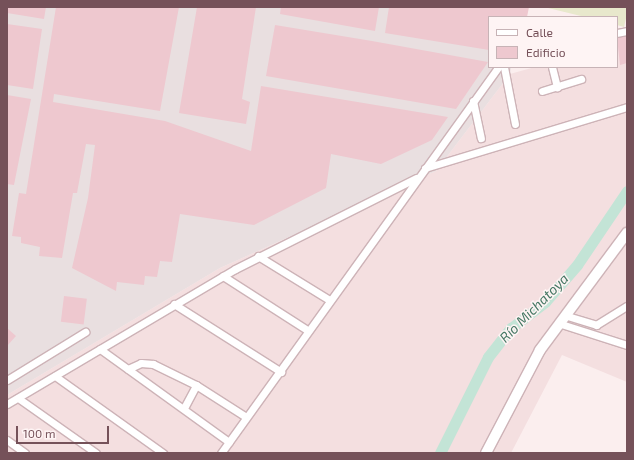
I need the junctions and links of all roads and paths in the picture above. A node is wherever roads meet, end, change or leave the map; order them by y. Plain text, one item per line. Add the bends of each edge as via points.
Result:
1 (497, 68) edge
2 (504, 68) edge
3 (552, 68) edge
4 (581, 79) dead end
5 (557, 88) junction
6 (542, 91) dead end
7 (473, 101) junction
8 (627, 107) edge
9 (515, 124) dead end
10 (481, 138) dead end
11 (425, 168) junction
12 (417, 178) junction
13 (627, 233) edge
14 (258, 256) junction
15 (223, 276) junction
16 (328, 299) junction
17 (174, 304) junction
18 (627, 306) edge
19 (561, 319) junction
20 (307, 330) junction
21 (85, 332) dead end
22 (627, 345) edge
23 (100, 349) junction
24 (128, 369) junction
25 (281, 372) junction
26 (55, 376) junction
27 (7, 380) edge
28 (196, 385) junction
29 (18, 398) junction
30 (7, 404) edge
31 (184, 408) junction
32 (246, 417) junction
33 (7, 440) edge
34 (229, 442) junction
35 (223, 452) edge
36 (25, 453) edge
37 (96, 453) edge
38 (163, 453) edge
39 (486, 453) edge

1 - 7 street
2 - 9 street
3 - 5 street
4 - 5 street
5 - 6 street
7 - 10 street
7 - 11 street
8 - 11 street
11 - 12 street
12 - 14 street
12 - 16 street
13 - 19 street
14 - 15 street
14 - 16 street
15 - 17 street
15 - 20 street
16 - 20 street
17 - 23 street
17 - 25 street
18 - 19 street via 596,325
19 - 22 street
19 - 39 street
20 - 25 street
21 - 27 street
23 - 24 street
23 - 26 street
24 - 28 street via 141,363 153,364
24 - 31 street
25 - 32 street
26 - 29 street
26 - 38 street
28 - 31 street
28 - 32 street
29 - 30 street
29 - 37 street
31 - 34 street
32 - 34 street
33 - 36 street
34 - 35 street

